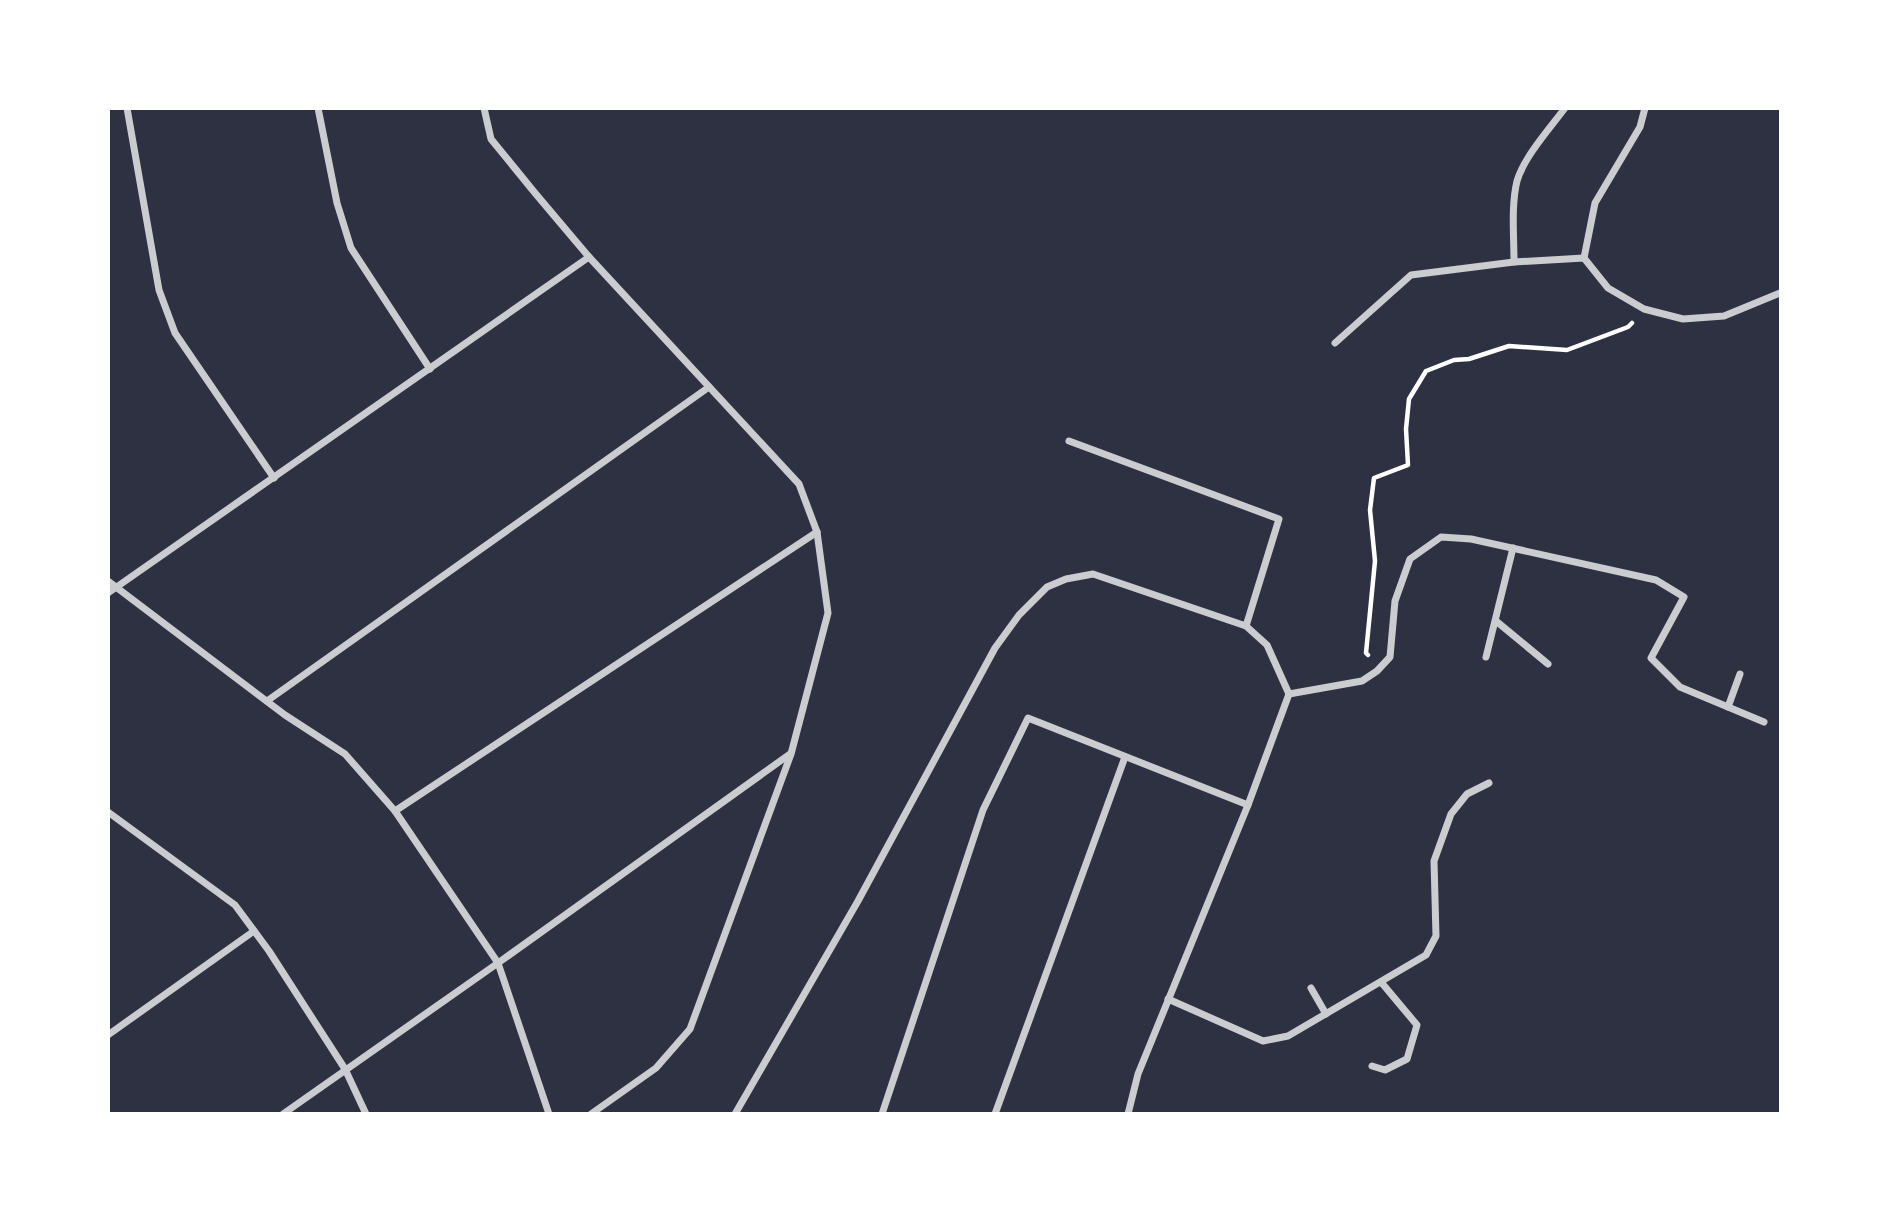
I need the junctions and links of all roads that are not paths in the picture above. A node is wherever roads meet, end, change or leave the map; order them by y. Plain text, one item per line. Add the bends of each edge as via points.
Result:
1 (127, 108) edge
2 (318, 108) edge
3 (484, 108) edge
4 (1565, 108) edge
5 (1645, 108) edge
6 (589, 257) junction
7 (1584, 258) junction
8 (1514, 262) junction
9 (1780, 293) edge
10 (1335, 343) dead end
11 (430, 369) junction
12 (709, 387) junction
13 (1069, 441) dead end
14 (274, 478) junction
15 (817, 532) junction
16 (1513, 548) junction
17 (108, 581) edge
18 (117, 587) junction
19 (108, 593) edge
20 (1496, 621) junction
21 (1246, 626) junction
22 (1486, 657) dead end
23 (1548, 664) dead end
24 (1740, 674) dead end
25 (1289, 694) junction
26 (267, 701) junction
27 (1728, 707) junction
28 (1764, 722) dead end
29 (791, 754) junction
30 (1125, 757) junction
31 (1489, 783) dead end
32 (1248, 804) junction
33 (396, 811) junction
34 (108, 812) edge
35 (254, 931) junction
36 (498, 963) junction
37 (1381, 982) junction
38 (1311, 988) dead end
39 (1168, 999) junction
40 (1326, 1014) junction
41 (108, 1034) edge
42 (1372, 1066) dead end
43 (345, 1069) junction
44 (283, 1114) edge
45 (366, 1114) edge
46 (549, 1114) edge
47 (591, 1114) edge
48 (735, 1114) edge
49 (882, 1114) edge
50 (995, 1114) edge
51 (1128, 1114) edge

1 - 14 street via 159,290 175,332
2 - 11 street via 351,248
3 - 6 street via 491,139
4 - 8 street via 1533,149 1518,179
5 - 7 street via 1640,127 1595,203
6 - 11 street
6 - 12 street
7 - 8 street
7 - 9 street via 1608,288 1644,309 1683,319 1724,316
8 - 10 street via 1410,275
11 - 14 street
12 - 15 street via 799,484
12 - 26 street
13 - 21 street via 1279,519
14 - 18 street
15 - 29 street via 828,612
15 - 33 street
16 - 20 street
16 - 25 street via 1441,537 1410,559 1395,601 1390,657 1377,671 1362,681
16 - 27 street via 1656,580 1684,597 1651,658 1680,687
17 - 18 street
18 - 19 street
18 - 26 street
20 - 22 street
20 - 23 street
21 - 25 street via 1267,645
21 - 48 street via 1093,575 1046,587 995,648 858,901
24 - 27 street
25 - 32 street
26 - 33 street via 345,754
27 - 28 street
29 - 36 street
29 - 47 street via 690,1029 656,1068
30 - 32 street
30 - 49 street via 1028,718 983,810
30 - 50 street
31 - 37 street via 1467,794 1451,814 1434,861 1436,936 1426,955
32 - 39 street
33 - 36 street
34 - 35 street via 235,905
35 - 41 street
35 - 43 street
36 - 43 street
36 - 46 street
37 - 40 street
37 - 42 street via 1417,1025 1407,1059 1385,1070
38 - 40 street
39 - 40 street via 1263,1041 1288,1036
39 - 51 street via 1138,1074
43 - 44 street
43 - 45 street

